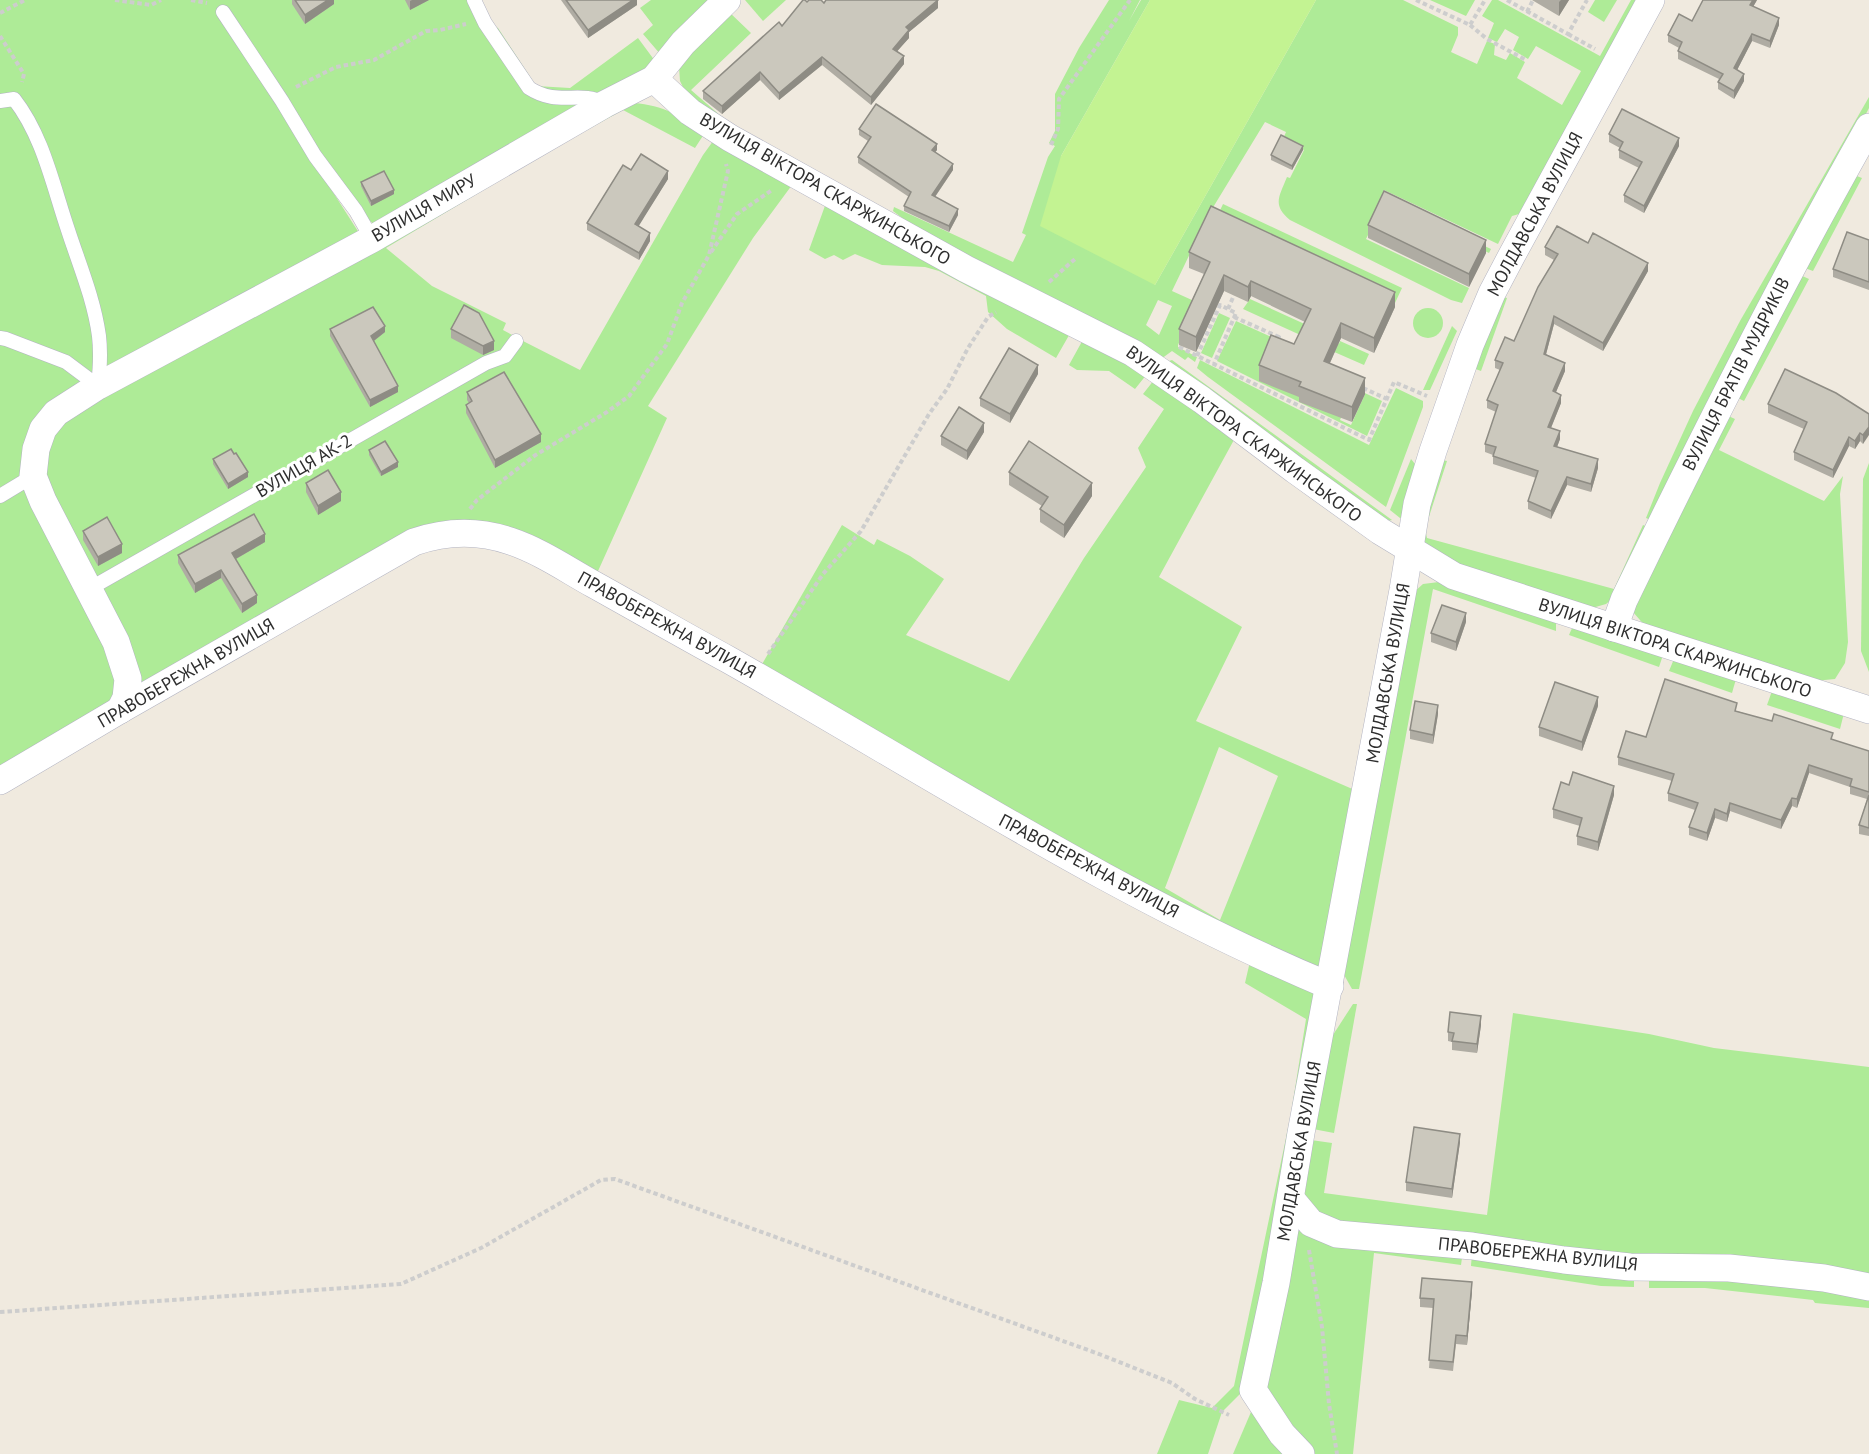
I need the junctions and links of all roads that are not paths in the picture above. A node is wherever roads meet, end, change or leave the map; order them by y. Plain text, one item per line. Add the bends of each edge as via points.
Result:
1 (727, 0) edge
2 (1651, 0) edge
3 (477, 5) edge
4 (223, 12) dead end
5 (654, 79) junction
6 (7, 100) edge
7 (605, 104) junction
8 (1869, 127) edge
9 (372, 239) junction
10 (0, 338) edge
11 (516, 341) dead end
12 (98, 386) junction
13 (33, 476) junction
14 (0, 496) edge
15 (1410, 551) junction
16 (89, 589) junction
17 (1614, 628) junction
18 (128, 679) junction
19 (158, 689) junction
20 (120, 710) junction
21 (1869, 710) edge
22 (0, 781) edge
23 (1330, 986) junction
24 (1291, 1199) junction
25 (1869, 1287) edge
26 (1301, 1454) edge

1 - 5 street, ВУЛИЦЯ МИРУ via 683,43
2 - 15 street, МОЛДАВСЬКА ВУЛИЦЯ via 1492,293 1433,451 1417,504
3 - 7 lane via 484,23 530,88 553,99 596,99
4 - 9 lane
5 - 7 street, ВУЛИЦЯ МИРУ
5 - 15 street, ВУЛИЦЯ ВІКТОРА СКАРЖИНСЬКОГО via 690,112 730,138 966,269 1153,366
6 - 12 lane via 27,115 89,292 101,363
7 - 9 street, ВУЛИЦЯ МИРУ
8 - 17 street, ВУЛИЦЯ БРАТІВ МУДРИКІВ via 1721,402
9 - 12 street, ВУЛИЦЯ МИРУ
10 - 12 lane via 66,362
11 - 16 lane, ВУЛИЦЯ АК-2 via 505,356 486,363
12 - 13 street, ВУЛИЦЯ МИРУ via 56,412 43,429
13 - 14 lane
13 - 16 street
15 - 17 street, ВУЛИЦЯ ВІКТОРА СКАРЖИНСЬКОГО via 1454,576
15 - 23 street, МОЛДАВСЬКА ВУЛИЦЯ
16 - 18 street via 116,642
17 - 21 street, ВУЛИЦЯ ВІКТОРА СКАРЖИНСЬКОГО
18 - 19 street via 143,688
18 - 20 street
19 - 20 street, ПРАВОБЕРЕЖНА ВУЛИЦЯ
19 - 23 street, ПРАВОБЕРЕЖНА ВУЛИЦЯ via 414,542 451,533 489,534 538,553 1003,820 1189,920
20 - 22 street, ПРАВОБЕРЕЖНА ВУЛИЦЯ
23 - 24 street, МОЛДАВСЬКА ВУЛИЦЯ
24 - 25 street, ПРАВОБЕРЕЖНА ВУЛИЦЯ via 1311,1222 1337,1234 1472,1246 1630,1267 1729,1268
24 - 26 street, МОЛДАВСЬКА ВУЛИЦЯ via 1253,1390 1282,1434

